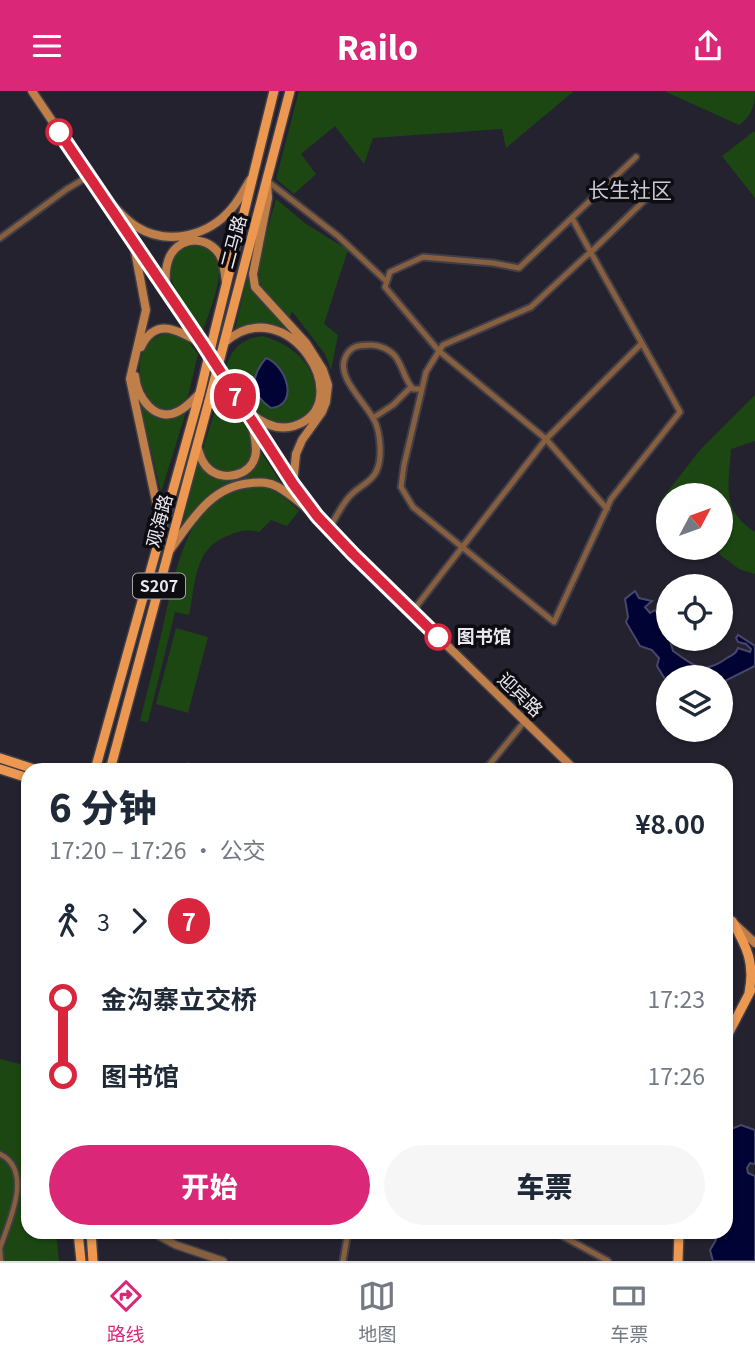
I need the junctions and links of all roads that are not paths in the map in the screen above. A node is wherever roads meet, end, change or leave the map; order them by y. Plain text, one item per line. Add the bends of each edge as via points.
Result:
1 (32, 91) edge
2 (275, 91) edge
3 (290, 91) edge
4 (636, 157) dead end
5 (257, 169) junction
6 (89, 176) junction
7 (267, 180) junction
8 (100, 192) junction
9 (652, 193) dead end
10 (572, 218) junction
11 (0, 239) edge
12 (134, 245) junction
13 (591, 252) junction
14 (386, 281) junction
15 (227, 287) junction
16 (166, 292) junction
17 (202, 343) junction
18 (224, 343) junction
19 (642, 343) junction
20 (439, 351) junction
21 (411, 387) junction
22 (421, 389) junction
23 (200, 393) junction
24 (209, 401) joint
25 (242, 407) junction
26 (250, 418) junction
27 (373, 418) junction
28 (545, 439) junction
29 (197, 446) junction
30 (293, 484) junction
31 (607, 509) junction
32 (317, 516) junction
33 (329, 529) junction
34 (463, 546) junction
35 (169, 552) junction
36 (155, 553) junction
37 (412, 612) junction
38 (525, 721) junction
39 (0, 758) edge
40 (97, 763) edge
41 (112, 763) edge
42 (491, 763) edge
43 (568, 763) edge
44 (21, 765) edge
45 (0, 769) edge
46 (21, 776) edge
47 (733, 922) edge
48 (733, 925) edge
49 (755, 943) edge
50 (755, 984) edge
51 (749, 993) junction
52 (733, 1024) edge
53 (0, 1154) edge
54 (79, 1239) edge
55 (91, 1239) edge
56 (165, 1239) edge
57 (347, 1239) edge
58 (568, 1239) edge
59 (679, 1239) edge
60 (0, 1249) edge
61 (1, 1261) edge
62 (81, 1261) edge
63 (93, 1261) edge
64 (223, 1261) edge
65 (343, 1261) edge
66 (608, 1261) edge
67 (678, 1261) edge

1 - 6 main road, 迎宾路
2 - 5 main road, 二马路
3 - 7 main road, 二马路
4 - 10 street
5 - 8 main road via 220,220 180,237 136,227
5 - 15 main road, 二马路
6 - 8 main road, 迎宾路
6 - 11 street
7 - 14 street
7 - 18 main road, 二马路
7 - 30 main road via 255,287 306,343 328,385 322,412 296,454
8 - 12 main road, 迎宾路
9 - 13 street
10 - 13 street
10 - 14 street via 519,268 423,257 390,272
12 - 16 main road, 迎宾路
12 - 36 main road via 146,310 130,379 157,506
13 - 19 street
13 - 20 street via 531,307 443,345
14 - 20 street via 385,287
15 - 16 main road via 214,247 190,240 170,256
15 - 23 main road, 二马路, bridge
16 - 17 main road, 迎宾路
17 - 23 main road via 176,329 158,330 143,342 135,366 138,393 151,408 166,414 180,411
17 - 25 main road, 迎宾路
18 - 24 main road, 二马路, bridge
18 - 25 main road via 256,327 284,334 304,350 322,387 316,409 300,424 279,428
19 - 28 street
19 - 31 street via 680,412
20 - 22 street
20 - 28 street
21 - 22 street
21 - 27 street
21 - 27 street via 395,356 386,349 356,345 347,351 345,374
22 - 34 street via 401,487 413,507
23 - 36 main road, S207
24 - 29 main road, 观海路 / S207
25 - 26 main road, 迎宾路
26 - 29 main road via 255,459 240,474 224,477 209,469
26 - 30 main road, 迎宾路
27 - 33 street via 379,466 373,478 349,496
28 - 31 street
28 - 34 street
29 - 35 main road, 观海路 / S207
30 - 32 main road, 迎宾路
31 - 34 street via 554,622
32 - 33 main road, 迎宾路
32 - 35 main road via 272,484 243,484 203,506
33 - 37 main road, 迎宾路
34 - 37 street
35 - 41 main road, 观海路 / S207
36 - 40 main road, 观海路 / S207
37 - 38 main road, 迎宾路
38 - 42 street
38 - 43 main road, 迎宾路
39 - 44 main road
45 - 46 main road
47 - 49 main road
48 - 51 main road via 751,960
50 - 51 main road
51 - 52 main road
53 - 60 street via 16,1168 18,1180
54 - 62 main road
55 - 63 main road
56 - 64 street
57 - 65 street
58 - 66 street
59 - 67 main road
60 - 61 street

